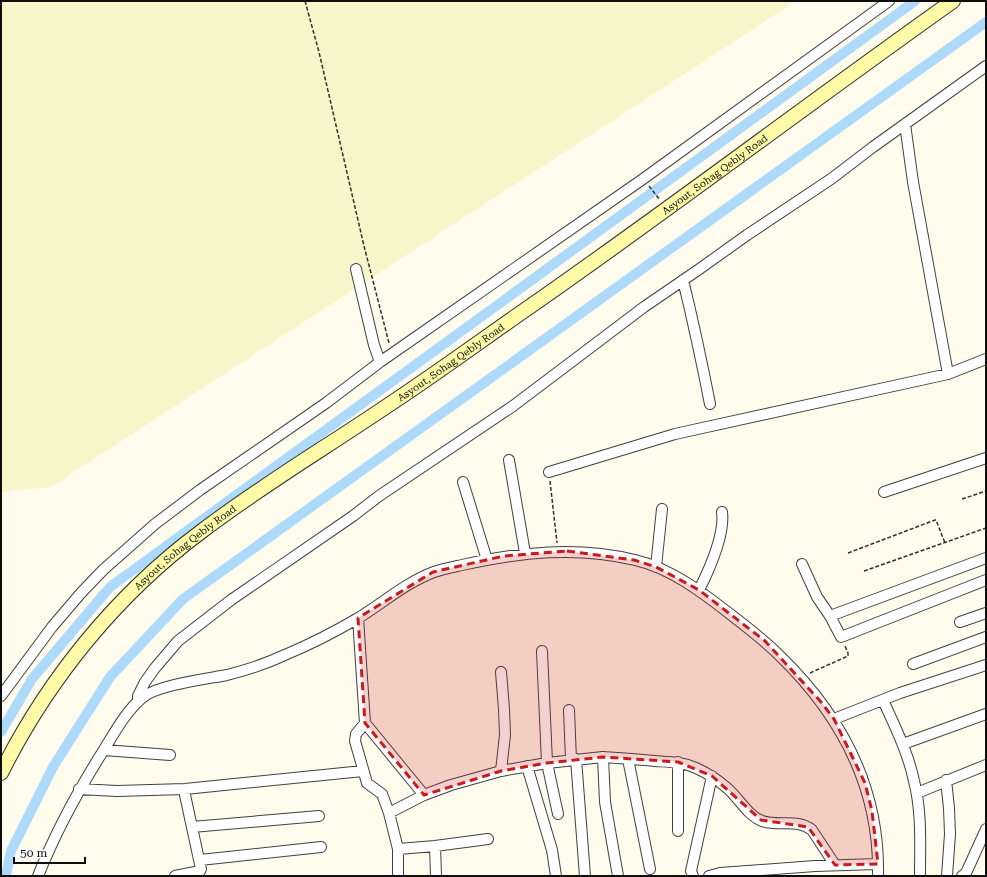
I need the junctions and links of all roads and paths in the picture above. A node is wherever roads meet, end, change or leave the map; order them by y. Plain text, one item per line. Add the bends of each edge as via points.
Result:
1 (305, 1) edge
2 (889, 1) edge
3 (953, 1) edge
4 (986, 66) edge
5 (905, 124) junction
6 (646, 182) dead end
7 (657, 196) dead end
8 (356, 269) dead end
9 (683, 280) junction
10 (392, 353) junction
11 (986, 360) edge
12 (380, 362) junction
13 (948, 374) junction
14 (710, 404) dead end
15 (986, 458) edge
16 (509, 460) dead end
17 (549, 472) joint
18 (463, 482) dead end
19 (986, 491) edge
20 (884, 492) dead end
21 (962, 499) dead end
22 (662, 509) dead end
23 (722, 512) dead end
24 (986, 528) edge
25 (945, 543) junction
26 (558, 551) junction
27 (848, 553) dead end
28 (525, 554) junction
29 (986, 558) edge
30 (487, 560) junction
31 (802, 564) dead end
32 (656, 567) junction
33 (864, 571) dead end
34 (986, 580) edge
35 (699, 590) junction
36 (986, 613) edge
37 (830, 616) junction
38 (358, 618) junction
39 (960, 622) dead end
40 (986, 638) edge
41 (542, 651) dead end
42 (848, 655) dead end
43 (913, 664) dead end
44 (986, 665) edge
45 (501, 672) dead end
46 (801, 676) junction
47 (1, 696) edge
48 (883, 700) junction
49 (138, 702) junction
50 (569, 710) dead end
51 (986, 714) edge
52 (834, 719) junction
53 (365, 723) junction
54 (903, 744) junction
55 (104, 750) junction
56 (170, 755) dead end
57 (603, 757) junction
58 (628, 759) junction
59 (573, 760) junction
60 (678, 762) junction
61 (547, 763) junction
62 (986, 765) edge
63 (528, 766) junction
64 (363, 771) junction
65 (501, 771) junction
66 (1, 772) edge
67 (712, 776) junction
68 (946, 780) junction
69 (79, 789) junction
70 (185, 789) junction
71 (917, 793) junction
72 (424, 795) junction
73 (389, 812) junction
74 (558, 814) dead end
75 (319, 816) dead end
76 (192, 827) junction
77 (986, 829) edge
78 (678, 831) dead end
79 (488, 838) dead end
80 (435, 846) junction
81 (321, 847) dead end
82 (398, 849) junction
83 (200, 860) junction
84 (878, 864) junction
85 (835, 865) junction
86 (650, 869) dead end
87 (38, 876) edge
88 (175, 876) edge
89 (398, 876) edge
90 (436, 876) edge
91 (556, 876) edge
92 (585, 876) edge
93 (618, 876) edge
94 (693, 876) edge
95 (709, 876) edge
96 (878, 876) edge
97 (920, 876) edge
98 (947, 876) edge
99 (962, 876) edge

1 - 10 path
2 - 10 street via 643,179
3 - 66 main road, Asyout, Sohag Qebly Road via 535,304 200,532 125,599 75,656 41,701
4 - 5 street
5 - 9 street via 831,179
5 - 13 street
6 - 7 path
8 - 12 street
9 - 14 street
9 - 49 street via 618,325 514,406 379,496 231,600 178,641 145,682
10 - 12 street
11 - 13 street
12 - 47 street via 326,403 200,490 130,545 81,592
13 - 17 street via 675,434
15 - 20 street
16 - 28 street
17 - 26 path
18 - 30 street
19 - 21 path
22 - 32 street
23 - 35 street via 716,550
24 - 25 path
25 - 27 path via 935,520
25 - 33 path
26 - 28 street
26 - 32 street via 614,556
28 - 30 street
29 - 37 street
30 - 38 street via 433,572
31 - 37 street
32 - 35 street
34 - 37 street via 841,637
35 - 46 street via 765,641
36 - 39 street
38 - 49 street via 287,655 231,674 154,690
38 - 53 street
40 - 43 street
41 - 61 street
42 - 46 path
44 - 48 street
45 - 65 street via 505,735
46 - 52 street
48 - 52 street
48 - 54 street
49 - 55 street via 122,721
50 - 59 street
51 - 54 street
52 - 84 street via 865,783 872,810
53 - 64 street via 356,734 355,741
53 - 72 street
54 - 71 street
55 - 56 street
55 - 69 street
57 - 58 street
57 - 59 street
57 - 93 street via 605,802
58 - 60 street
58 - 86 street
59 - 61 street
59 - 92 street
60 - 67 street
60 - 78 street
61 - 63 street
61 - 74 street
62 - 68 street
63 - 65 street
63 - 91 street via 552,850
64 - 70 street
64 - 73 street via 367,784 382,794
65 - 72 street
67 - 85 street via 761,820 808,827
67 - 94 street via 691,871
68 - 71 street
68 - 98 street via 950,808
69 - 70 street
69 - 87 street via 50,844
70 - 76 street
71 - 97 street via 920,820
72 - 73 street
73 - 82 street
75 - 76 street
76 - 83 street
77 - 99 street via 966,873
79 - 80 street
80 - 82 street
80 - 90 street
81 - 83 street
82 - 89 street
83 - 88 street via 200,871
84 - 85 street
84 - 96 street
85 - 95 street via 720,873

